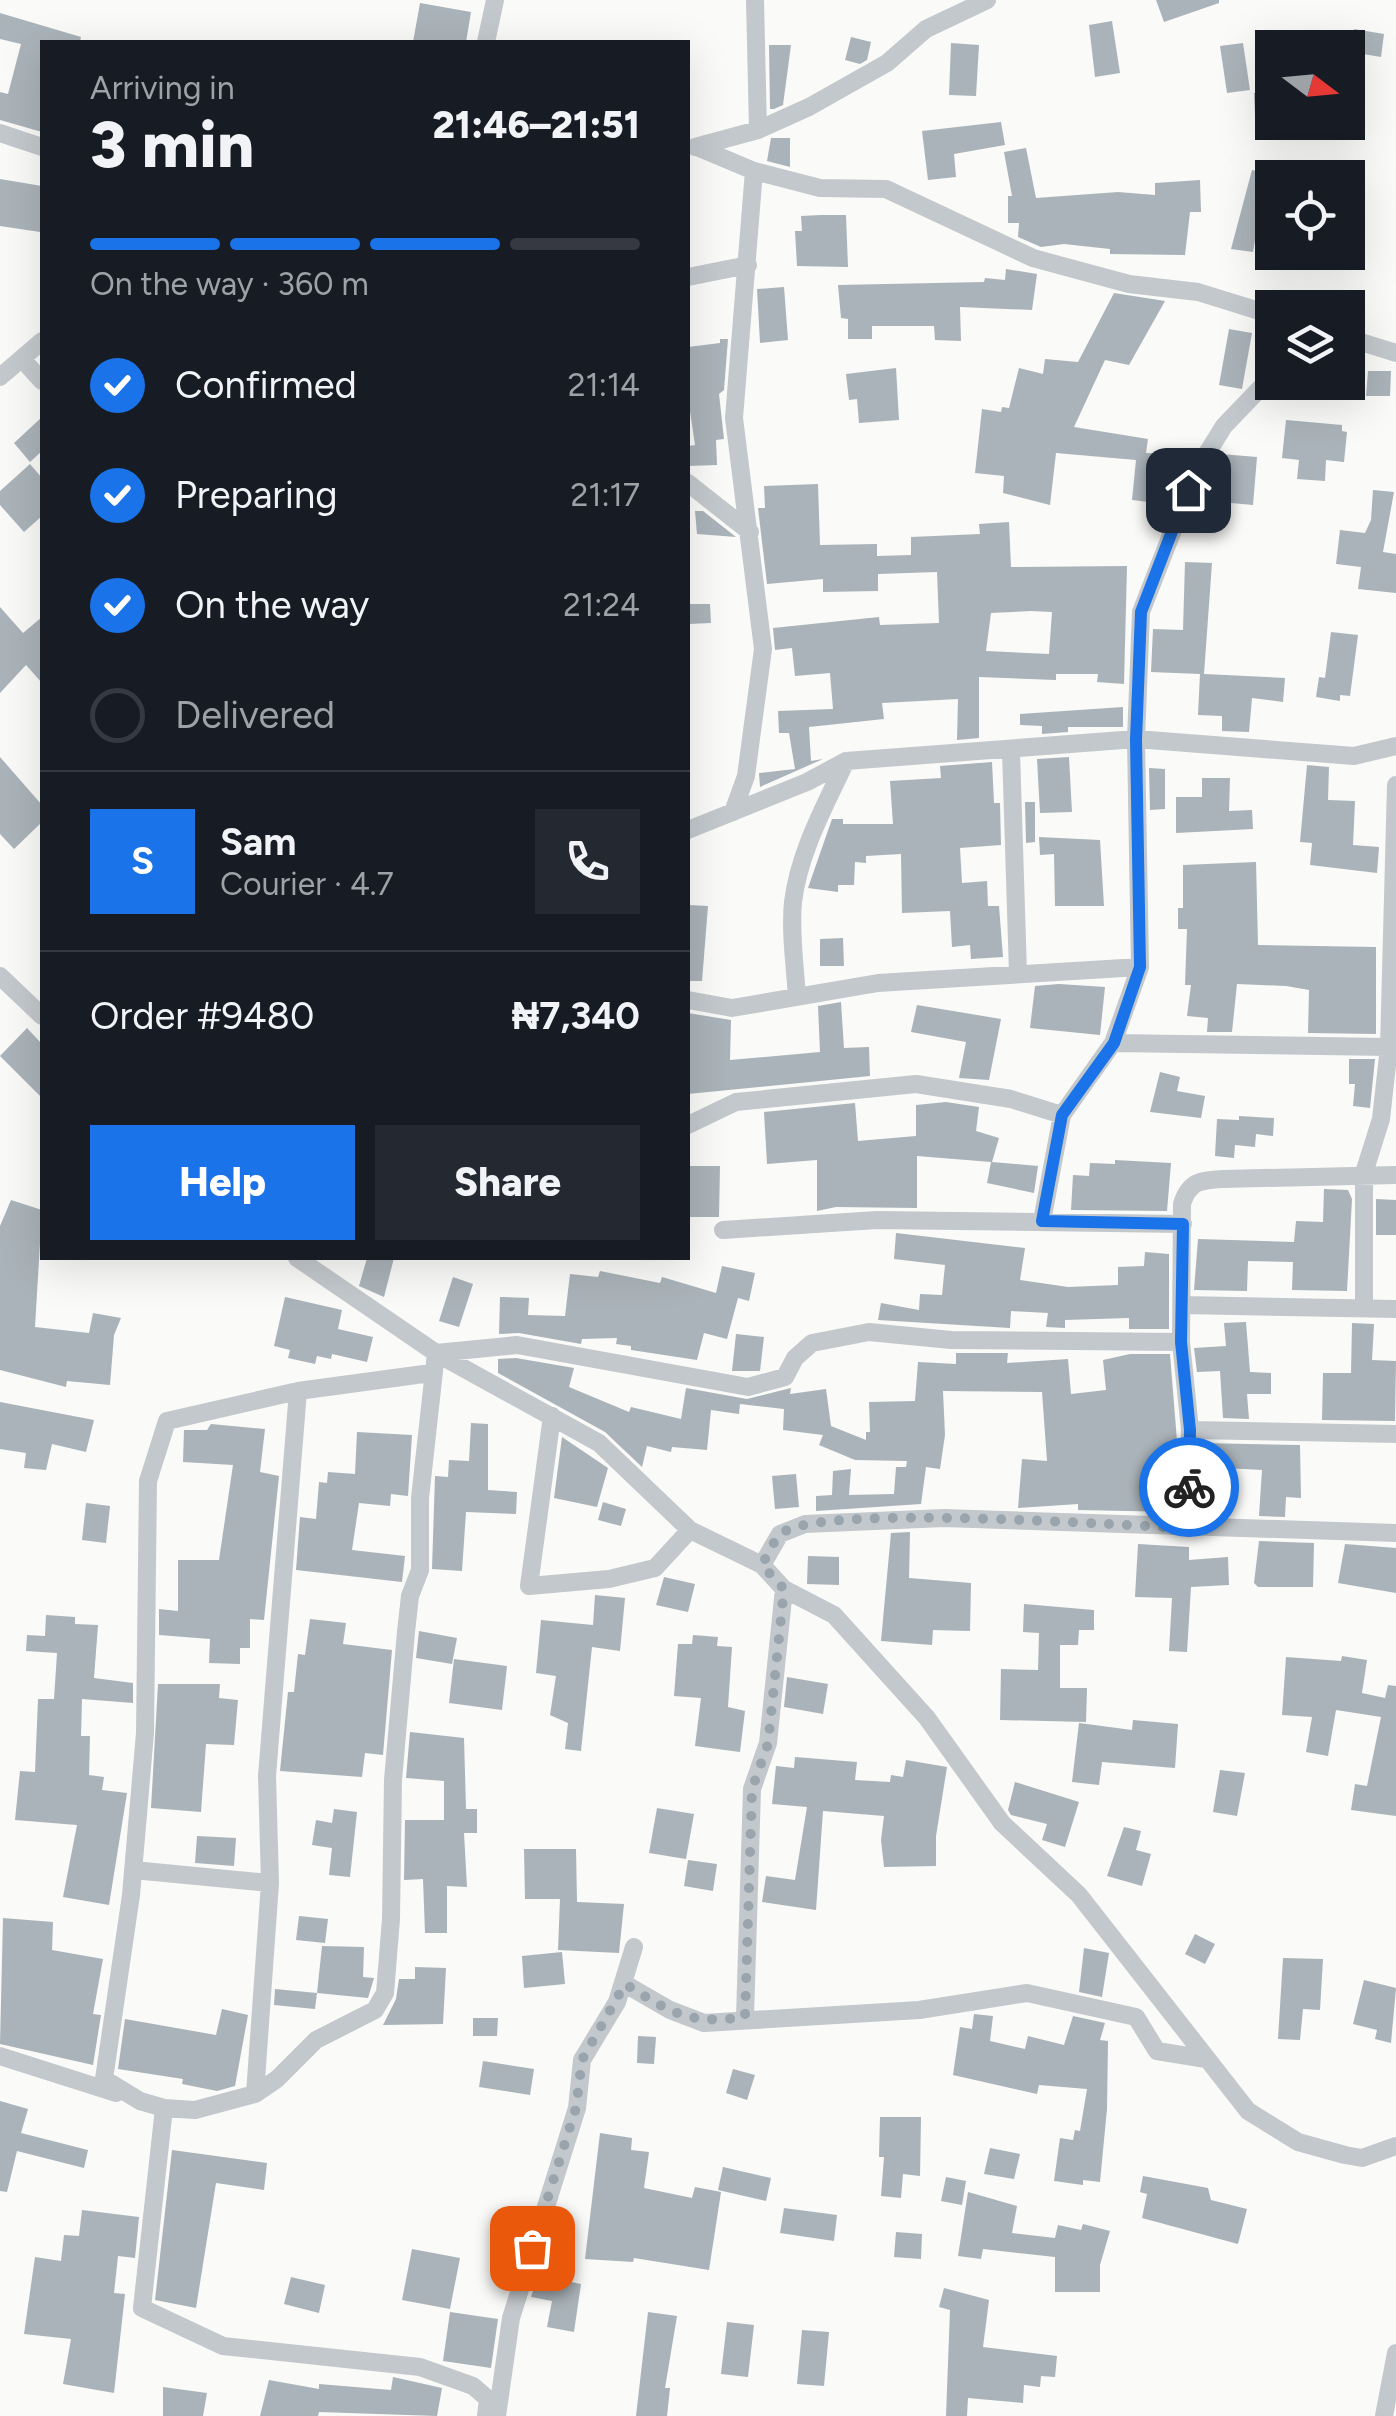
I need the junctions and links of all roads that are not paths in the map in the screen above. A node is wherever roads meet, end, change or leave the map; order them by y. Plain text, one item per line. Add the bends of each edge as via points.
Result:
1 (495, 0) edge
2 (754, 0) edge
3 (986, 0) edge
4 (486, 40) edge
5 (758, 130) junction
6 (0, 133) edge
7 (40, 145) edge
8 (692, 148) edge
9 (754, 171) junction
10 (748, 265) junction
11 (690, 277) edge
12 (1255, 310) edge
13 (40, 343) edge
14 (1365, 343) edge
15 (1396, 353) edge
16 (22, 359) junction
17 (0, 376) edge
18 (40, 379) edge
19 (1255, 394) edge
20 (690, 485) edge
21 (750, 532) junction
22 (1136, 740) junction
23 (1396, 746) edge
24 (1010, 751) junction
25 (846, 760) junction
26 (1396, 786) edge
27 (732, 812) junction
28 (690, 829) edge
29 (1140, 967) junction
30 (1018, 973) junction
31 (0, 976) edge
32 (796, 997) junction
33 (690, 1000) edge
34 (40, 1014) edge
35 (1114, 1043) junction
36 (1388, 1047) junction
37 (1062, 1115) junction
38 (690, 1124) edge
39 (1364, 1173) junction
40 (1396, 1175) edge
41 (1042, 1221) junction
42 (1183, 1224) junction
43 (722, 1230) dead end
44 (301, 1260) edge
45 (1183, 1305) junction
46 (1364, 1308) junction
47 (1396, 1309) edge
48 (1181, 1342) junction
49 (436, 1353) junction
50 (431, 1372) junction
51 (298, 1391) junction
52 (552, 1416) junction
53 (1190, 1430) junction
54 (1396, 1434) edge
55 (1188, 1528) junction
56 (690, 1530) junction
57 (1396, 1533) edge
58 (762, 1565) junction
59 (784, 1589) junction
60 (133, 1870) junction
61 (270, 1883) junction
62 (634, 1947) dead end
63 (625, 1984) junction
64 (745, 2017) junction
65 (0, 2056) edge
66 (1206, 2059) junction
67 (255, 2094) junction
68 (140, 2100) junction
69 (164, 2108) junction
70 (1396, 2146) edge
71 (1396, 2353) edge
72 (486, 2416) edge
73 (497, 2416) edge
74 (1384, 2416) edge

1 - 4 street
2 - 5 street
3 - 5 street via 926,28 887,63
5 - 8 street
6 - 7 street
8 - 9 street
9 - 10 street
9 - 12 street via 820,188 886,189 1033,258
10 - 11 street
10 - 21 street via 734,418
13 - 16 street
14 - 15 street
16 - 17 street
16 - 18 street
19 - 22 street via 1196,470 1151,582 1140,624
20 - 21 street
21 - 27 street via 762,676 746,776
22 - 23 street via 1354,756
22 - 24 street
22 - 29 street
24 - 25 street
24 - 30 street
25 - 27 street
25 - 32 street via 797,880
26 - 36 street
27 - 28 street
29 - 30 street
29 - 35 street
30 - 32 street via 878,983
31 - 34 street
32 - 33 street via 732,1008
35 - 36 street
35 - 37 street
36 - 39 street via 1381,1119
37 - 38 street via 916,1084 736,1102
37 - 41 street
39 - 40 street
39 - 42 street via 1200,1180 1186,1191
39 - 46 street
41 - 42 street
41 - 43 street via 877,1220
42 - 45 street
44 - 49 street
45 - 46 street
45 - 48 street
46 - 47 street
48 - 49 street via 951,1340 868,1332 812,1343 784,1377 748,1386 516,1346
48 - 53 street
49 - 50 street
49 - 52 street
50 - 51 street
50 - 67 street via 420,1570 408,1614 393,1780 385,1992 376,2010 316,2040
51 - 60 street via 166,1421 148,1481 146,1733
51 - 61 street via 268,1758
52 - 56 street via 598,1442
52 - 56 street via 530,1586 609,1580 655,1568
53 - 54 street
53 - 55 street
55 - 57 street
55 - 58 street via 944,1518 805,1524 780,1534
56 - 58 street
58 - 59 street
59 - 64 street via 768,1744 752,1789
59 - 66 street via 834,1615 927,1718 1002,1823 1079,1896
60 - 61 street
60 - 68 street via 104,2079
61 - 67 street
62 - 63 street
63 - 64 street via 704,2023
63 - 73 street via 582,2060 576,2108 510,2318
64 - 66 street via 919,2010 1027,1993 1136,2017 1157,2051
65 - 68 street
66 - 70 street via 1248,2111 1298,2142 1362,2158
67 - 69 street via 195,2110
68 - 69 street
69 - 72 street via 142,2308 223,2346 420,2367 473,2386 488,2399
71 - 74 street

